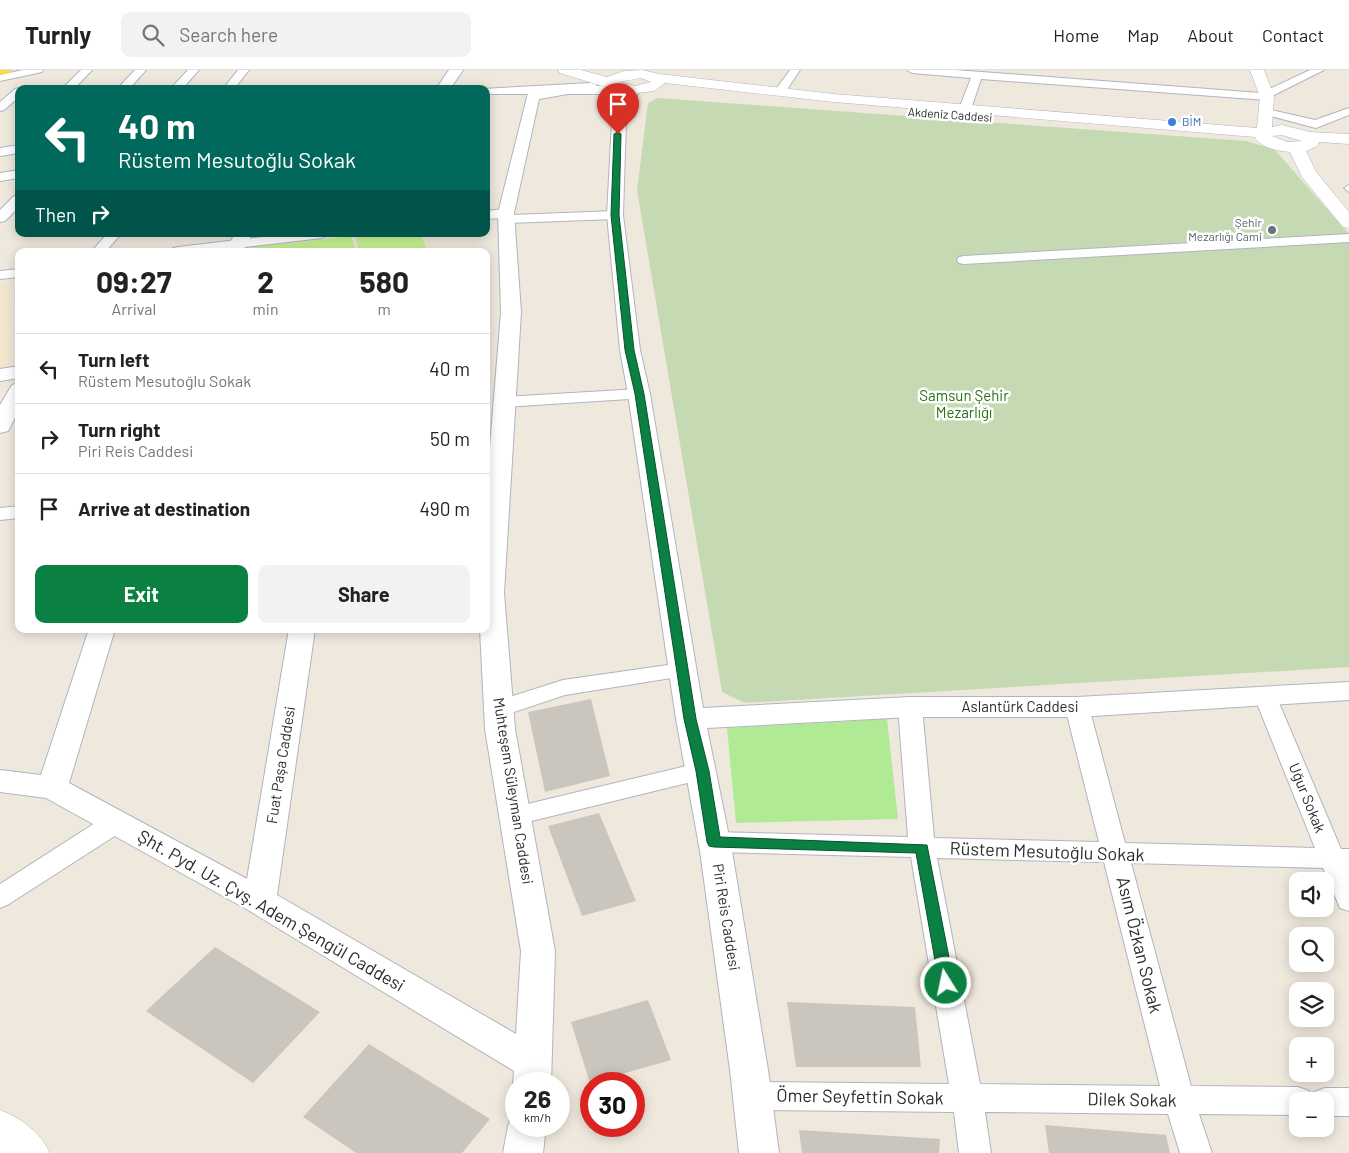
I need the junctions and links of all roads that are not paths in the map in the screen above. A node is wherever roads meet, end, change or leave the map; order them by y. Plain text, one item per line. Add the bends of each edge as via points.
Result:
1 (6, 70) edge
2 (39, 70) edge
3 (87, 70) edge
4 (141, 70) edge
5 (194, 70) edge
6 (244, 70) edge
7 (456, 70) edge
8 (565, 70) edge
9 (605, 70) edge
10 (795, 70) edge
11 (912, 70) edge
12 (953, 70) edge
13 (1049, 70) edge
14 (1256, 70) edge
15 (1320, 70) edge
16 (0, 71) edge
17 (964, 75) junction
18 (977, 76) junction
19 (1158, 76) dead end
20 (0, 78) edge
21 (637, 79) edge
22 (1081, 82) junction
23 (25, 85) edge
24 (71, 85) edge
25 (126, 85) edge
26 (179, 85) edge
27 (231, 85) edge
28 (446, 85) edge
29 (1164, 90) junction
30 (490, 91) edge
31 (514, 91) junction
32 (547, 91) junction
33 (780, 92) junction
34 (15, 94) edge
35 (0, 96) edge
36 (15, 96) edge
37 (1267, 101) junction
38 (0, 108) edge
39 (965, 109) junction
40 (1349, 111) edge
41 (1263, 135) junction
42 (1349, 139) edge
43 (1303, 140) junction
44 (1349, 143) edge
45 (1280, 146) junction
46 (15, 150) edge
47 (0, 152) edge
48 (1308, 173) junction
49 (15, 175) edge
50 (0, 177) edge
51 (15, 203) edge
52 (615, 215) junction
53 (500, 216) edge
54 (0, 218) edge
55 (1349, 223) edge
56 (111, 237) edge
57 (294, 237) edge
58 (1349, 238) edge
59 (238, 243) edge
60 (102, 248) edge
61 (200, 248) edge
62 (964, 260) dead end
63 (15, 273) edge
64 (0, 275) edge
65 (15, 373) edge
66 (0, 375) edge
67 (639, 394) junction
68 (15, 397) edge
69 (504, 402) junction
70 (0, 426) edge
71 (15, 512) edge
72 (0, 514) edge
73 (101, 633) edge
74 (301, 633) edge
75 (682, 670) junction
76 (1349, 691) edge
77 (1265, 696) junction
78 (910, 707) junction
79 (1077, 707) junction
80 (499, 709) junction
81 (690, 719) junction
82 (703, 771) junction
83 (0, 781) edge
84 (52, 788) junction
85 (515, 816) junction
86 (115, 823) junction
87 (714, 842) junction
88 (922, 848) junction
89 (1115, 854) junction
90 (1340, 859) edge
91 (0, 897) edge
92 (1349, 900) edge
93 (260, 901) junction
94 (531, 1072) edge
95 (533, 1072) edge
96 (753, 1096) junction
97 (967, 1098) junction
98 (1179, 1100) junction
99 (1289, 1101) edge
100 (1334, 1102) edge
101 (1349, 1102) edge
102 (0, 1129) edge
103 (525, 1137) edge
104 (29, 1153) edge
105 (523, 1153) edge
106 (760, 1153) edge
107 (975, 1153) edge
108 (1196, 1153) edge

1 - 16 main road
2 - 20 street
2 - 23 street
3 - 24 street
4 - 25 street
5 - 26 street
6 - 27 street
7 - 28 street
8 - 21 main road, Akdeniz Caddesi
9 - 21 main road, Akdeniz Caddesi
10 - 33 street
11 - 17 street
12 - 17 street
13 - 22 street
14 - 37 main road
15 - 37 street
17 - 18 street
18 - 22 street
18 - 39 street
19 - 29 street
21 - 31 street via 598,86
21 - 32 street via 607,92
21 - 33 main road, Akdeniz Caddesi
21 - 41 main road, Akdeniz Caddesi via 853,108
21 - 52 street, Piri Reis Caddesi via 619,121
22 - 29 street
29 - 37 street
30 - 31 street
31 - 32 street
32 - 53 street, Muhteşem Süleyman Caddesi via 533,96
33 - 39 main road, Akdeniz Caddesi
34 - 35 street
36 - 38 street
37 - 40 street via 1316,124
37 - 41 main road
37 - 43 main road
39 - 41 main road, Akdeniz Caddesi
41 - 43 main road via 1282,130
41 - 45 main road
42 - 43 main road
43 - 44 main road
43 - 45 main road
43 - 48 main road
45 - 48 main road
46 - 47 street
48 - 55 main road
49 - 50 street
51 - 54 street
52 - 53 street
52 - 67 street, Piri Reis Caddesi via 630,350
53 - 69 street, Muhteşem Süleyman Caddesi via 502,285 510,312
56 - 60 street
57 - 59 street
58 - 62 street
59 - 61 street
63 - 64 street
65 - 66 street
67 - 69 street
67 - 75 street, Piri Reis Caddesi
68 - 70 street
69 - 80 street, Muhteşem Süleyman Caddesi via 491,593
71 - 72 street
73 - 84 street
74 - 93 street, Fuat Paşa Caddesi
75 - 80 street via 563,688
75 - 81 street, Piri Reis Caddesi
76 - 77 street, Aslantürk Caddesi
77 - 79 street, Aslantürk Caddesi
77 - 90 street, Uğur Sokak
78 - 79 street, Aslantürk Caddesi
78 - 81 street, Aslantürk Caddesi
78 - 88 street, Ömer Seyfettin Sokak
79 - 89 street, Asım Özkan Sokak
80 - 85 street, Muhteşem Süleyman Caddesi
81 - 82 street, Piri Reis Caddesi
82 - 85 street
82 - 87 street, Piri Reis Caddesi
83 - 84 street, Şht. Pyd. Uz. Çvş. Adem Şengül Caddesi
84 - 86 street, Şht. Pyd. Uz. Çvş. Adem Şengül Caddesi
85 - 95 street, Muhteşem Süleyman Caddesi via 538,951
86 - 91 street
86 - 93 street, Şht. Pyd. Uz. Çvş. Adem Şengül Caddesi
87 - 88 street, Rüstem Mesutoğlu Sokak
87 - 96 street, Piri Reis Caddesi
88 - 89 street, Rüstem Mesutoğlu Sokak
88 - 97 street, Ömer Seyfettin Sokak
89 - 90 street, Rüstem Mesutoğlu Sokak
89 - 98 street, Asım Özkan Sokak
90 - 92 street, Uğur Sokak
93 - 94 street, Şht. Pyd. Uz. Çvş. Adem Şengül Caddesi
96 - 97 street, Ömer Seyfettin Sokak
96 - 106 street, Piri Reis Caddesi
97 - 98 street, Dilek Sokak
97 - 107 street, Ömer Seyfettin Sokak
98 - 99 street, Dilek Sokak
98 - 108 street, Asım Özkan Sokak
100 - 101 street
102 - 104 main road
103 - 105 street

